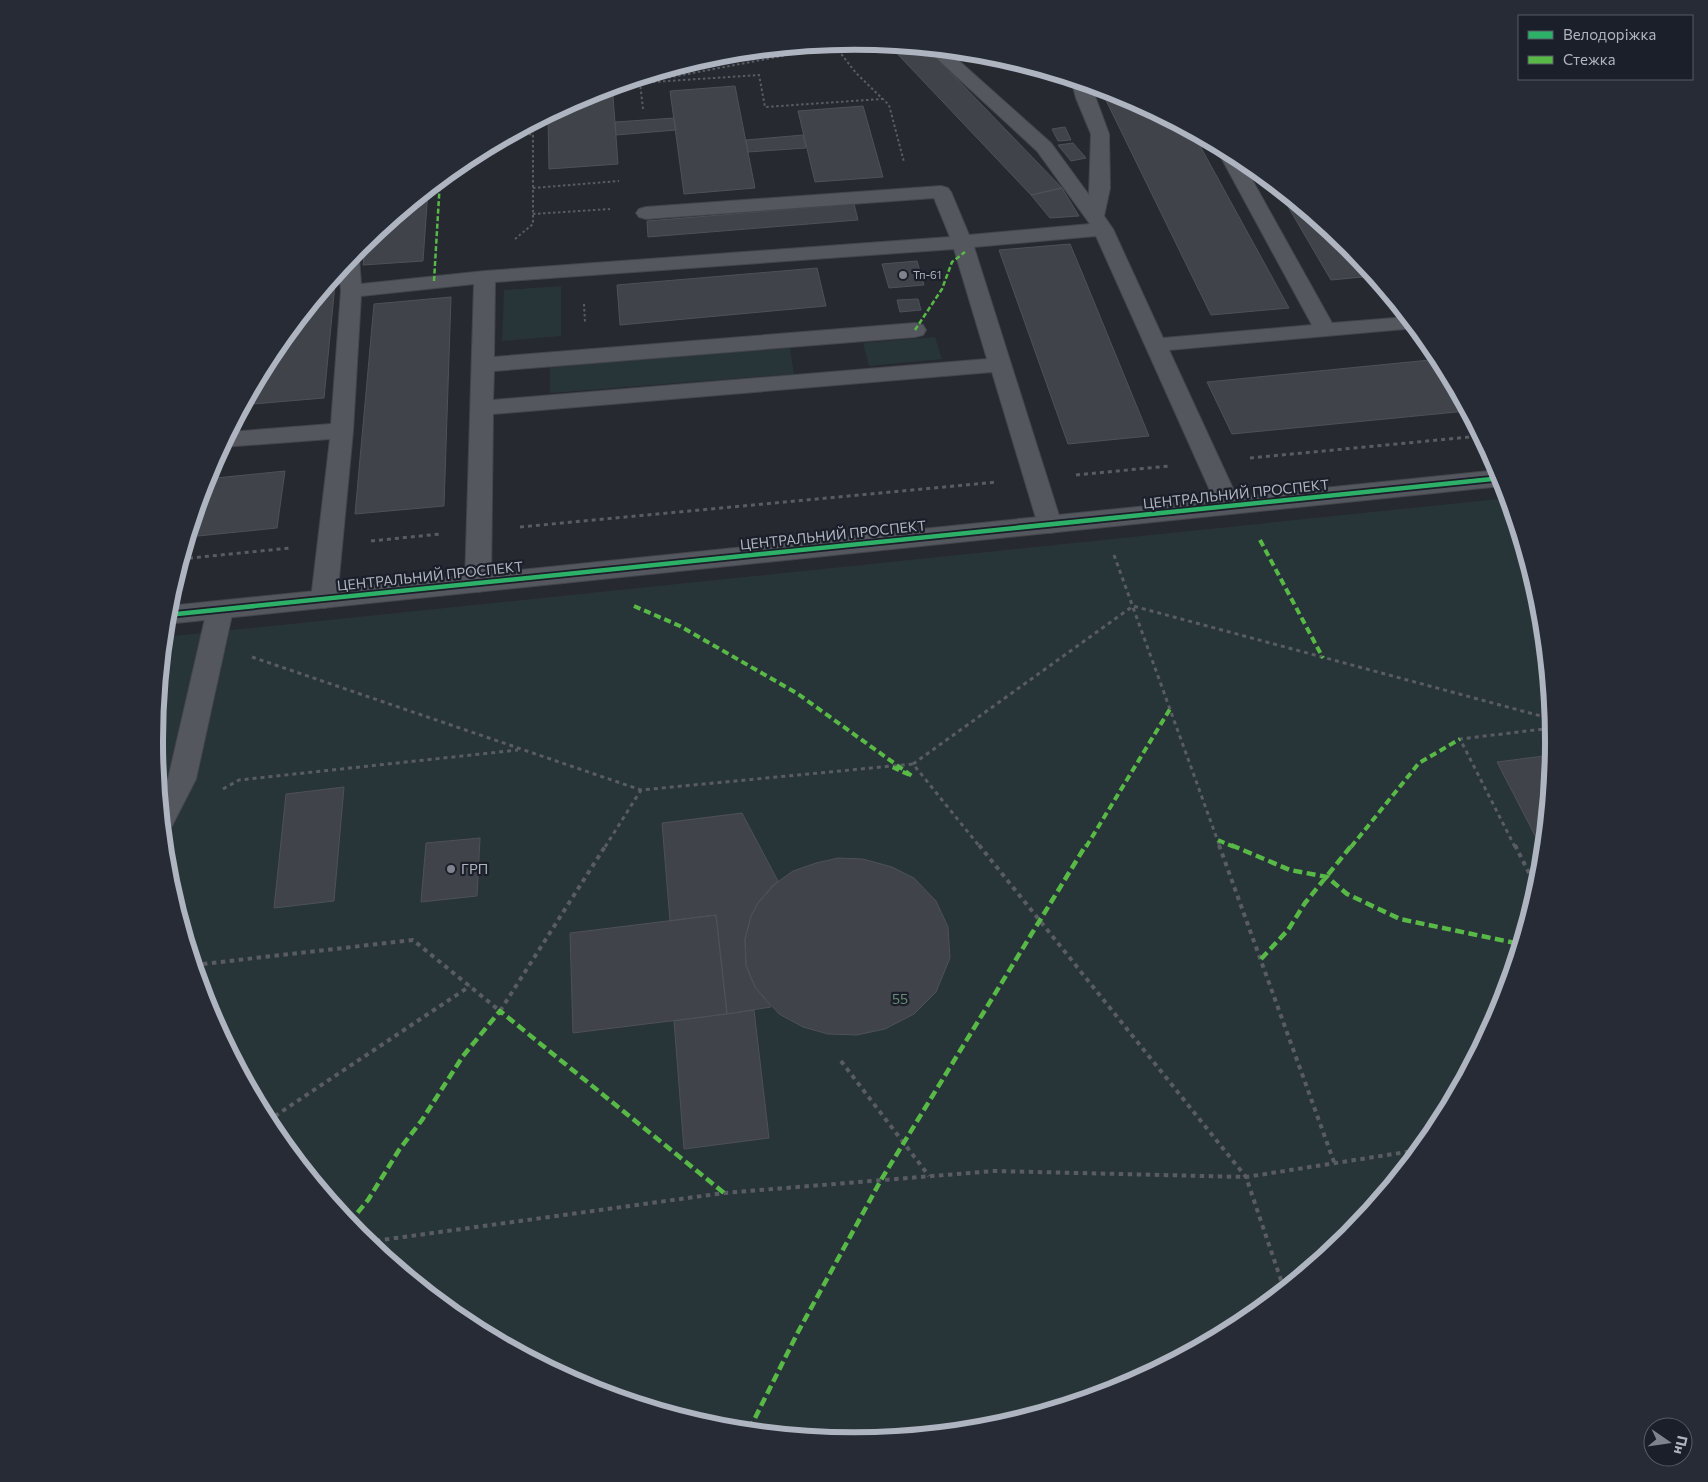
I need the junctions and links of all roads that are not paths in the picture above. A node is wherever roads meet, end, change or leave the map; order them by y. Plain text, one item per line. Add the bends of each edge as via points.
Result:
1 (944, 56) edge
2 (1083, 90) edge
3 (1233, 163) edge
4 (646, 213) road end
5 (1098, 223) junction
6 (962, 242) junction
7 (350, 268) edge
8 (485, 277) junction
9 (351, 292) junction
10 (1405, 324) edge
11 (915, 330) dead end
12 (1325, 330) junction
13 (843, 336) junction
14 (1155, 345) junction
15 (483, 365) junction
16 (1000, 365) junction
17 (851, 376) junction
18 (482, 408) junction
19 (342, 430) junction
20 (232, 439) edge
21 (1493, 479) edge
22 (1229, 506) junction
23 (1050, 525) junction
24 (478, 582) junction
25 (324, 599) junction
26 (220, 610) junction
27 (175, 614) edge
28 (167, 809) edge

1 - 5 street via 1044,147
2 - 5 street via 1100,134
3 - 12 street
4 - 6 street via 941,192
5 - 6 street
5 - 14 street
6 - 8 street
6 - 16 street
7 - 9 street
8 - 9 street
8 - 15 street
9 - 19 street
10 - 12 street
11 - 13 street
12 - 14 street
13 - 15 street
13 - 17 street
14 - 22 street
15 - 18 street
16 - 17 street
16 - 23 street
17 - 18 street
18 - 24 street
19 - 20 street
19 - 25 street
21 - 22 street, ЦЕНТРАЛЬНИЙ ПРОСПЕКТ
22 - 23 street, ЦЕНТРАЛЬНИЙ ПРОСПЕКТ
23 - 24 street, ЦЕНТРАЛЬНИЙ ПРОСПЕКТ
24 - 25 street, ЦЕНТРАЛЬНИЙ ПРОСПЕКТ
25 - 26 street, ЦЕНТРАЛЬНИЙ ПРОСПЕКТ
26 - 27 street, ЦЕНТРАЛЬНИЙ ПРОСПЕКТ
26 - 28 street via 182,779

